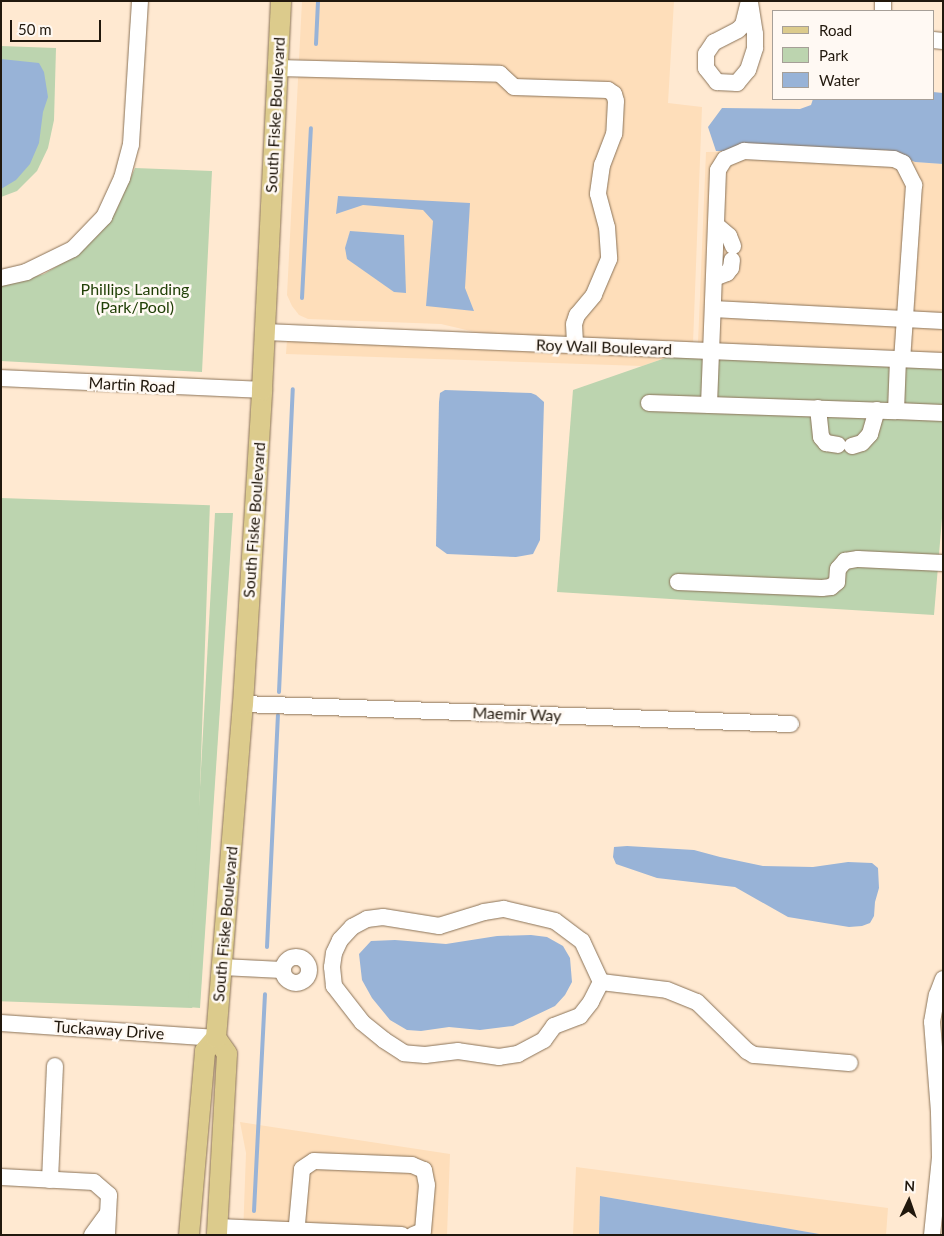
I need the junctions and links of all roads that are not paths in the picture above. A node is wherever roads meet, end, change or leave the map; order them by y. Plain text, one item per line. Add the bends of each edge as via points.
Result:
1 (140, 1) edge
2 (281, 1) edge
3 (750, 1) edge
4 (278, 68) junction
5 (716, 225) junction
6 (1, 278) edge
7 (714, 278) junction
8 (713, 310) junction
9 (905, 319) junction
10 (943, 321) edge
11 (265, 332) junction
12 (575, 345) junction
13 (711, 351) junction
14 (900, 359) junction
15 (943, 361) edge
16 (1, 378) edge
17 (262, 390) junction
18 (649, 403) dead end
19 (709, 405) junction
20 (818, 408) junction
21 (877, 410) junction
22 (896, 411) junction
23 (943, 412) edge
24 (943, 562) edge
25 (678, 582) dead end
26 (243, 704) junction
27 (791, 724) dead end
28 (334, 953) junction
29 (222, 967) junction
30 (306, 970) junction
31 (943, 978) edge
32 (601, 982) junction
33 (334, 986) junction
34 (1, 1023) edge
35 (216, 1038) junction
36 (850, 1063) dead end
37 (56, 1066) dead end
38 (1, 1177) edge
39 (50, 1180) junction
40 (108, 1213) junction
41 (217, 1231) edge
42 (296, 1232) edge
43 (420, 1233) edge
44 (92, 1235) edge
45 (107, 1235) edge
46 (189, 1235) edge
47 (402, 1235) edge
48 (932, 1235) edge

1 - 6 street via 131,144 122,178 104,217 72,249 26,272
2 - 4 main road, South Fiske Boulevard
3 - 3 street via 755,48 748,70 737,83 717,82 706,68 706,54 714,42 738,30
4 - 11 main road, South Fiske Boulevard
4 - 12 street via 500,74 514,87 608,90 614,94 614,134 602,165 598,194 607,227 609,259 594,295 574,324
5 - 7 street
5 - 7 street via 729,236 732,253 731,268
5 - 9 street via 718,170 725,159 744,151 894,159 902,163 914,185
7 - 8 street
8 - 9 street
8 - 13 street
9 - 10 street
9 - 14 street
11 - 12 street, Roy Wall Boulevard
11 - 17 main road, South Fiske Boulevard
12 - 13 street, Roy Wall Boulevard
13 - 14 street, Roy Wall Boulevard
13 - 19 street
14 - 15 street, Roy Wall Boulevard
14 - 22 street
16 - 17 street, Martin Road
17 - 26 main road, South Fiske Boulevard
18 - 19 street
19 - 20 street
20 - 21 street
20 - 21 street via 822,437 826,443 845,445 862,443 870,434
21 - 22 street
22 - 23 street
24 - 25 street via 845,561 838,569 837,582 822,588
26 - 27 street, Maemir Way
26 - 29 main road, South Fiske Boulevard
28 - 30 street
28 - 32 street via 352,927 367,919 383,917 439,926 504,909 556,921 582,941
28 - 33 street
29 - 30 street via 282,970 285,962 292,957 300,957
29 - 35 main road, South Fiske Boulevard
30 - 33 street
31 - 48 street via 936,995 932,1022 940,1157
32 - 33 street via 580,1016 554,1026 544,1040 518,1054 500,1057 458,1050 425,1055 404,1053 362,1022
32 - 36 street via 667,990 697,1002 746,1051 754,1055
34 - 35 street, Tuckaway Drive
35 - 41 main road via 227,1054
35 - 46 main road, South Fiske Boulevard via 205,1051
37 - 39 street
38 - 39 street
39 - 40 street via 94,1182 109,1195
40 - 44 street
40 - 45 street
41 - 42 street
42 - 43 street via 302,1169 314,1161 412,1165 424,1170 427,1185
42 - 47 street

